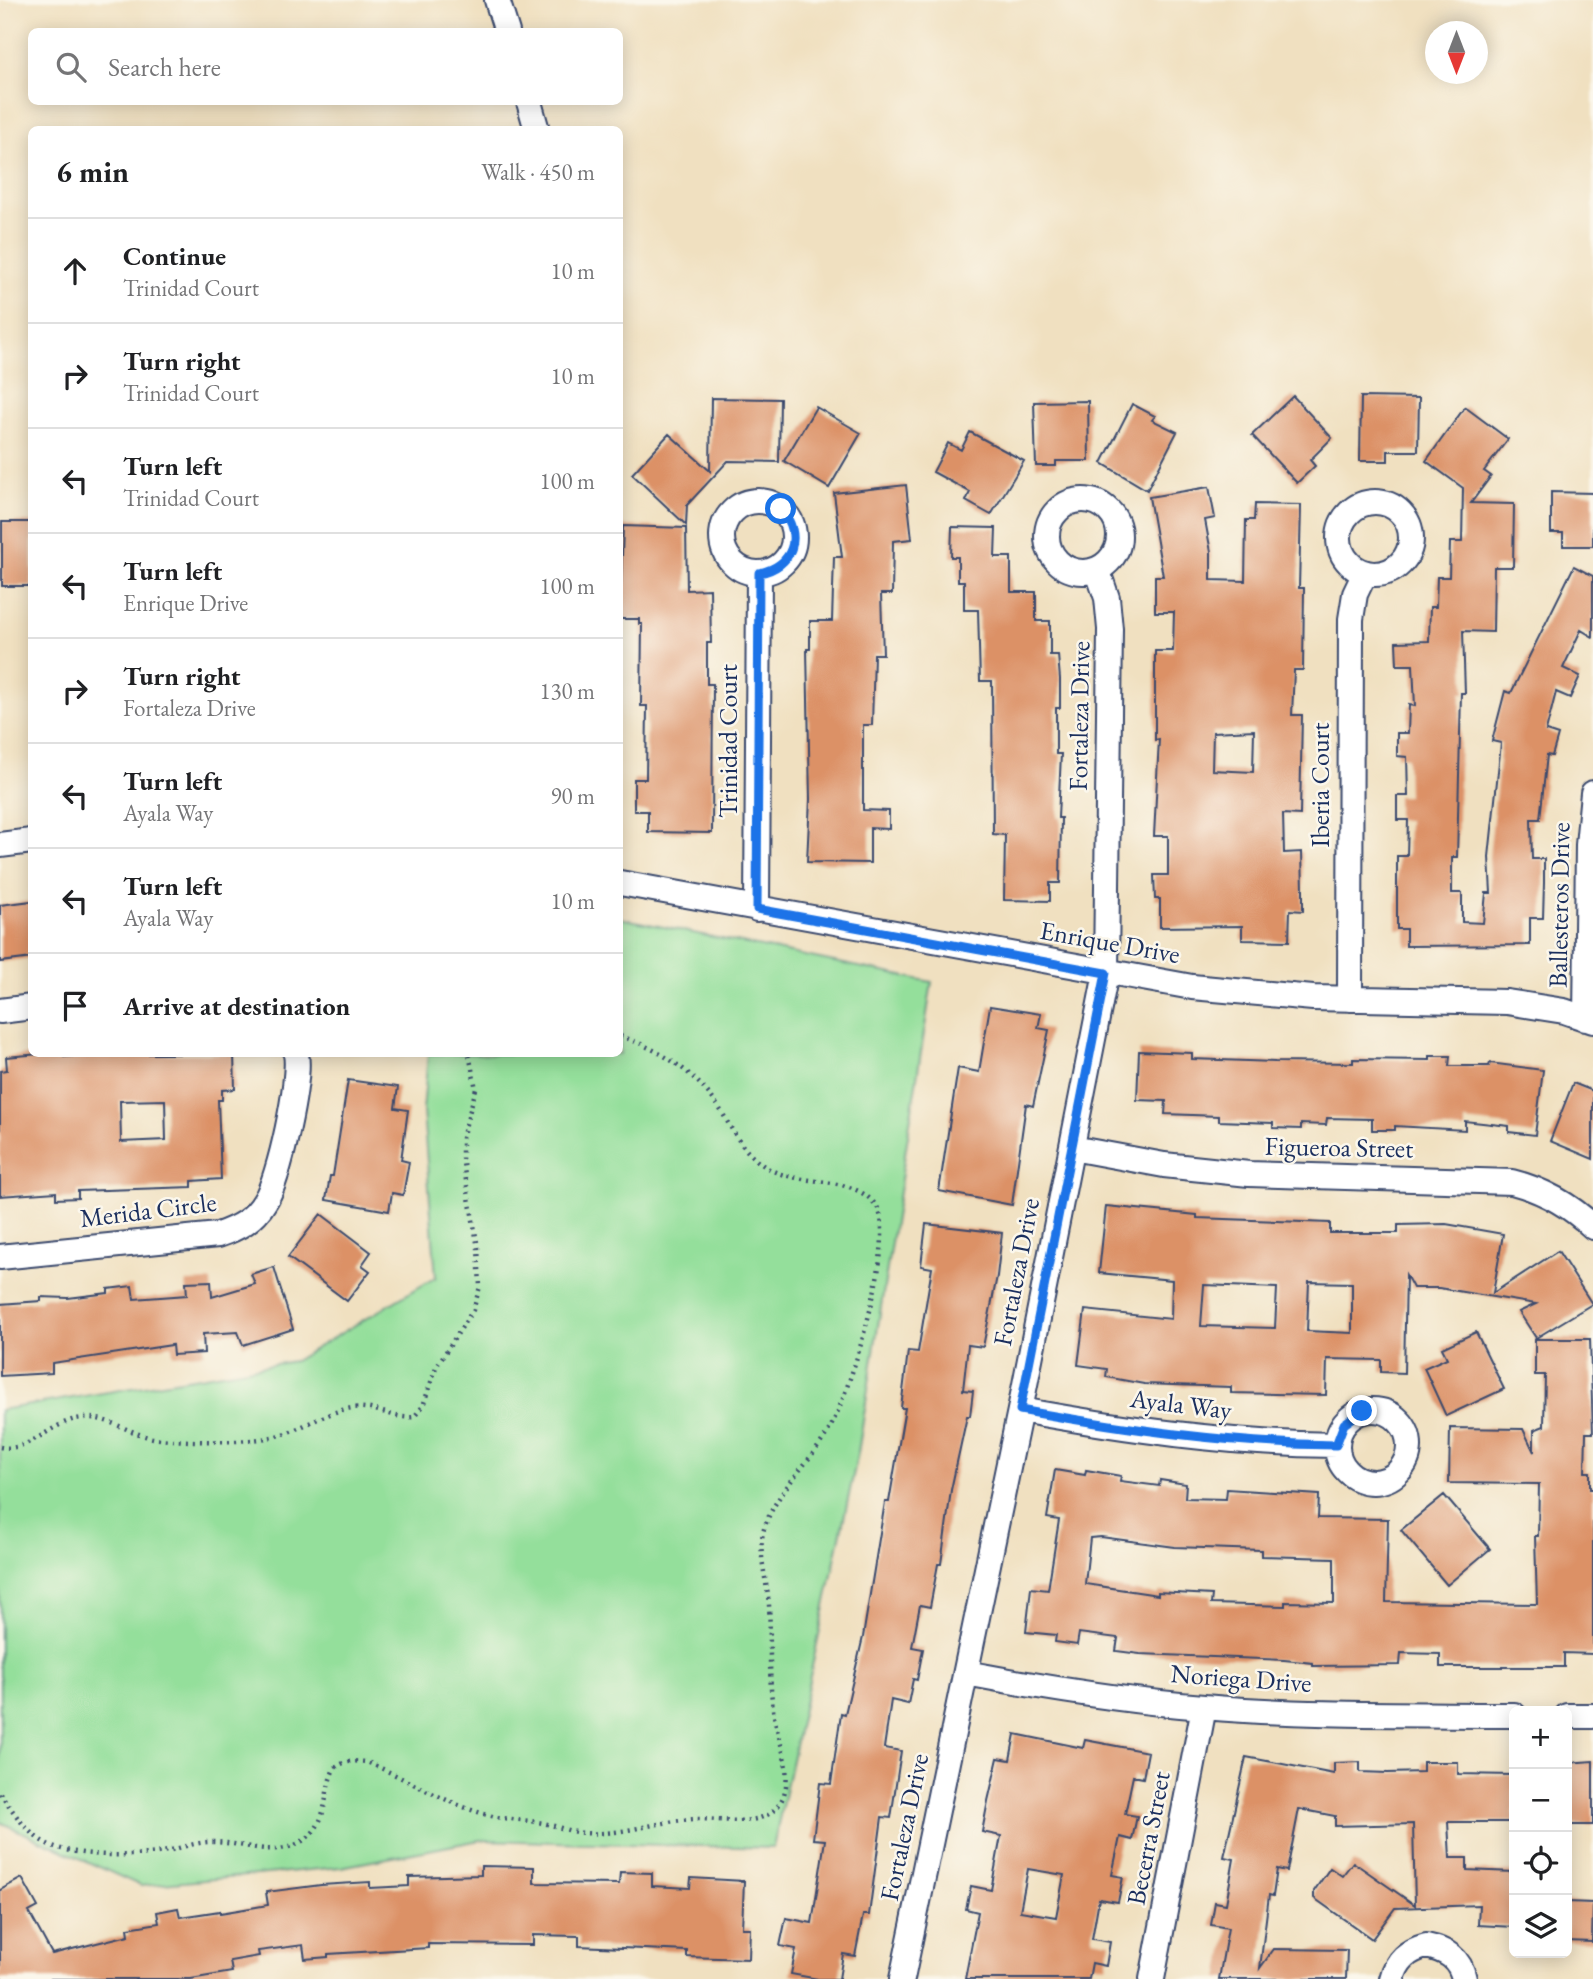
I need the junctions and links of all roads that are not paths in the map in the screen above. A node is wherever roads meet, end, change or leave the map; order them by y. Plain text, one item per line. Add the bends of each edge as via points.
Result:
1 (497, 0) edge
2 (506, 28) edge
3 (530, 105) edge
4 (536, 126) edge
5 (1097, 569) dead end
6 (759, 573) dead end
7 (1365, 573) dead end
8 (1593, 793) edge
9 (28, 842) edge
10 (0, 845) edge
11 (623, 884) edge
12 (757, 909) junction
13 (1106, 973) junction
14 (1350, 999) junction
15 (28, 1008) edge
16 (0, 1011) edge
17 (1590, 1020) edge
18 (296, 1057) edge
19 (1072, 1148) junction
20 (1593, 1227) edge
21 (0, 1257) edge
22 (1020, 1410) junction
23 (1336, 1445) dead end
24 (966, 1673) junction
25 (1203, 1707) junction
26 (1509, 1715) edge
27 (1572, 1716) edge
28 (1593, 1716) edge
29 (902, 1979) edge
30 (1152, 1979) edge
31 (1392, 1979) edge
32 (1464, 1979) edge

1 - 2 street
3 - 4 street
5 - 13 street, Fortaleza Drive via 1107,598 1110,629
6 - 12 street, Trinidad Court
7 - 14 street, Iberia Court via 1351,619
8 - 17 street, Ballesteros Drive via 1588,845
9 - 10 street
11 - 12 street, Enrique Drive
12 - 13 street, Enrique Drive
13 - 14 street, Enrique Drive via 1252,995
13 - 19 street, Fortaleza Drive
14 - 17 street, Enrique Drive via 1507,1002
15 - 16 street
18 - 21 street, Merida Circle via 297,1082 273,1183 253,1217 237,1228 218,1235
19 - 20 street, Figueroa Street via 1230,1173 1512,1182 1559,1200
19 - 22 street, Fortaleza Drive
22 - 23 street, Ayala Way via 1216,1440
22 - 24 street, Fortaleza Drive
24 - 25 street, Noriega Drive via 1049,1689
24 - 29 street, Fortaleza Drive
25 - 26 street, Noriega Drive
25 - 30 street, Becerra Street
27 - 28 street
31 - 32 street via 1403,1956 1426,1947 1450,1954

